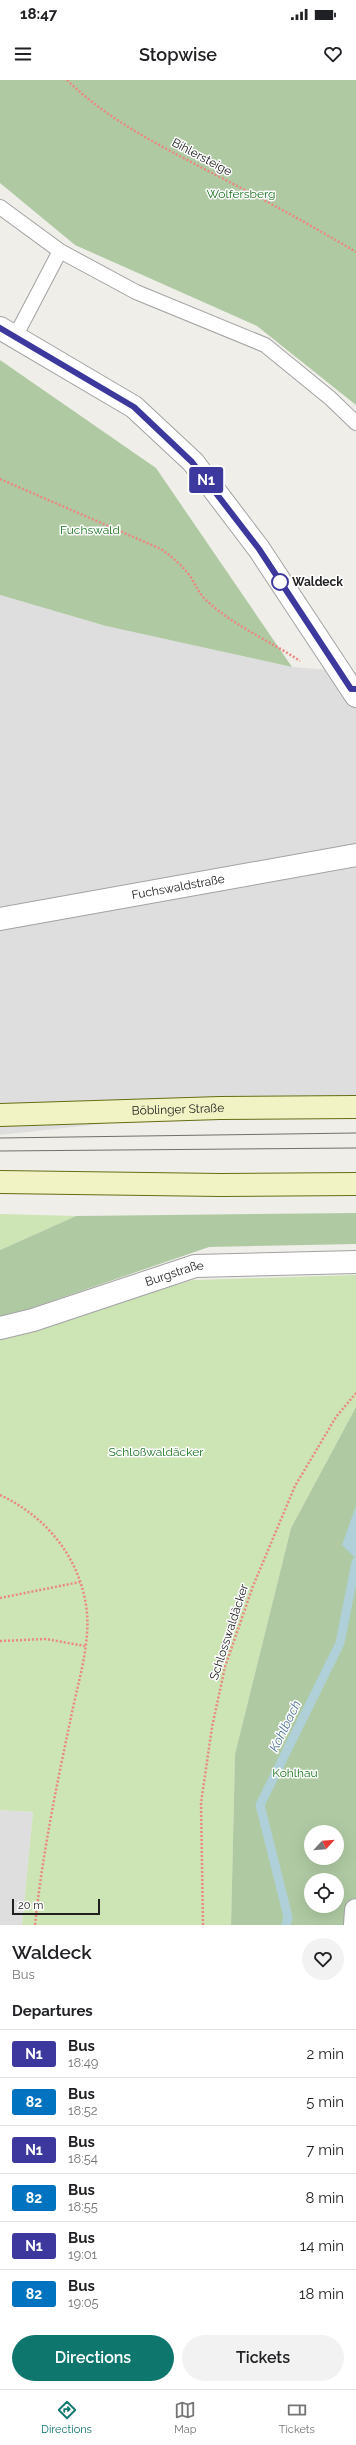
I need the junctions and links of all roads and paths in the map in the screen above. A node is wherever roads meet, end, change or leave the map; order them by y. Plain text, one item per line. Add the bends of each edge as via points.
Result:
1 (67, 80) edge
2 (0, 207) edge
3 (60, 251) junction
4 (356, 252) edge
5 (8, 332) edge
6 (356, 423) edge
7 (0, 479) edge
8 (304, 664) dead end
9 (354, 691) edge
10 (356, 855) edge
11 (0, 919) edge
12 (356, 1106) edge
13 (0, 1115) edge
14 (0, 1182) edge
15 (356, 1184) edge
16 (356, 1262) edge
17 (0, 1328) edge
18 (356, 1393) edge
19 (0, 1495) edge
20 (80, 1582) junction
21 (0, 1598) edge
22 (0, 1641) edge
23 (85, 1646) junction
24 (356, 1910) edge
25 (35, 1925) edge
26 (203, 1925) edge
27 (355, 1925) edge

1 - 4 path, Bihlersteige via 86,99 136,133 298,218
2 - 3 lane
3 - 5 lane
3 - 6 lane via 136,292 265,345 330,398
5 - 9 street via 134,407 192,462 259,549
7 - 8 path via 161,549 181,565 207,602
10 - 11 street, Fuchswaldstraße
12 - 13 main road, Böblinger Straße
14 - 15 main road via 221,1186
16 - 17 street, Burgstraße via 195,1266 32,1320
18 - 26 path, Schlosswaldäcker via 336,1417 295,1486 253,1586 225,1667 212,1728 201,1803
19 - 20 path via 32,1514 51,1531 66,1550
20 - 21 path
20 - 23 path via 86,1605
22 - 23 path via 46,1639
23 - 25 path via 58,1778
24 - 27 street

